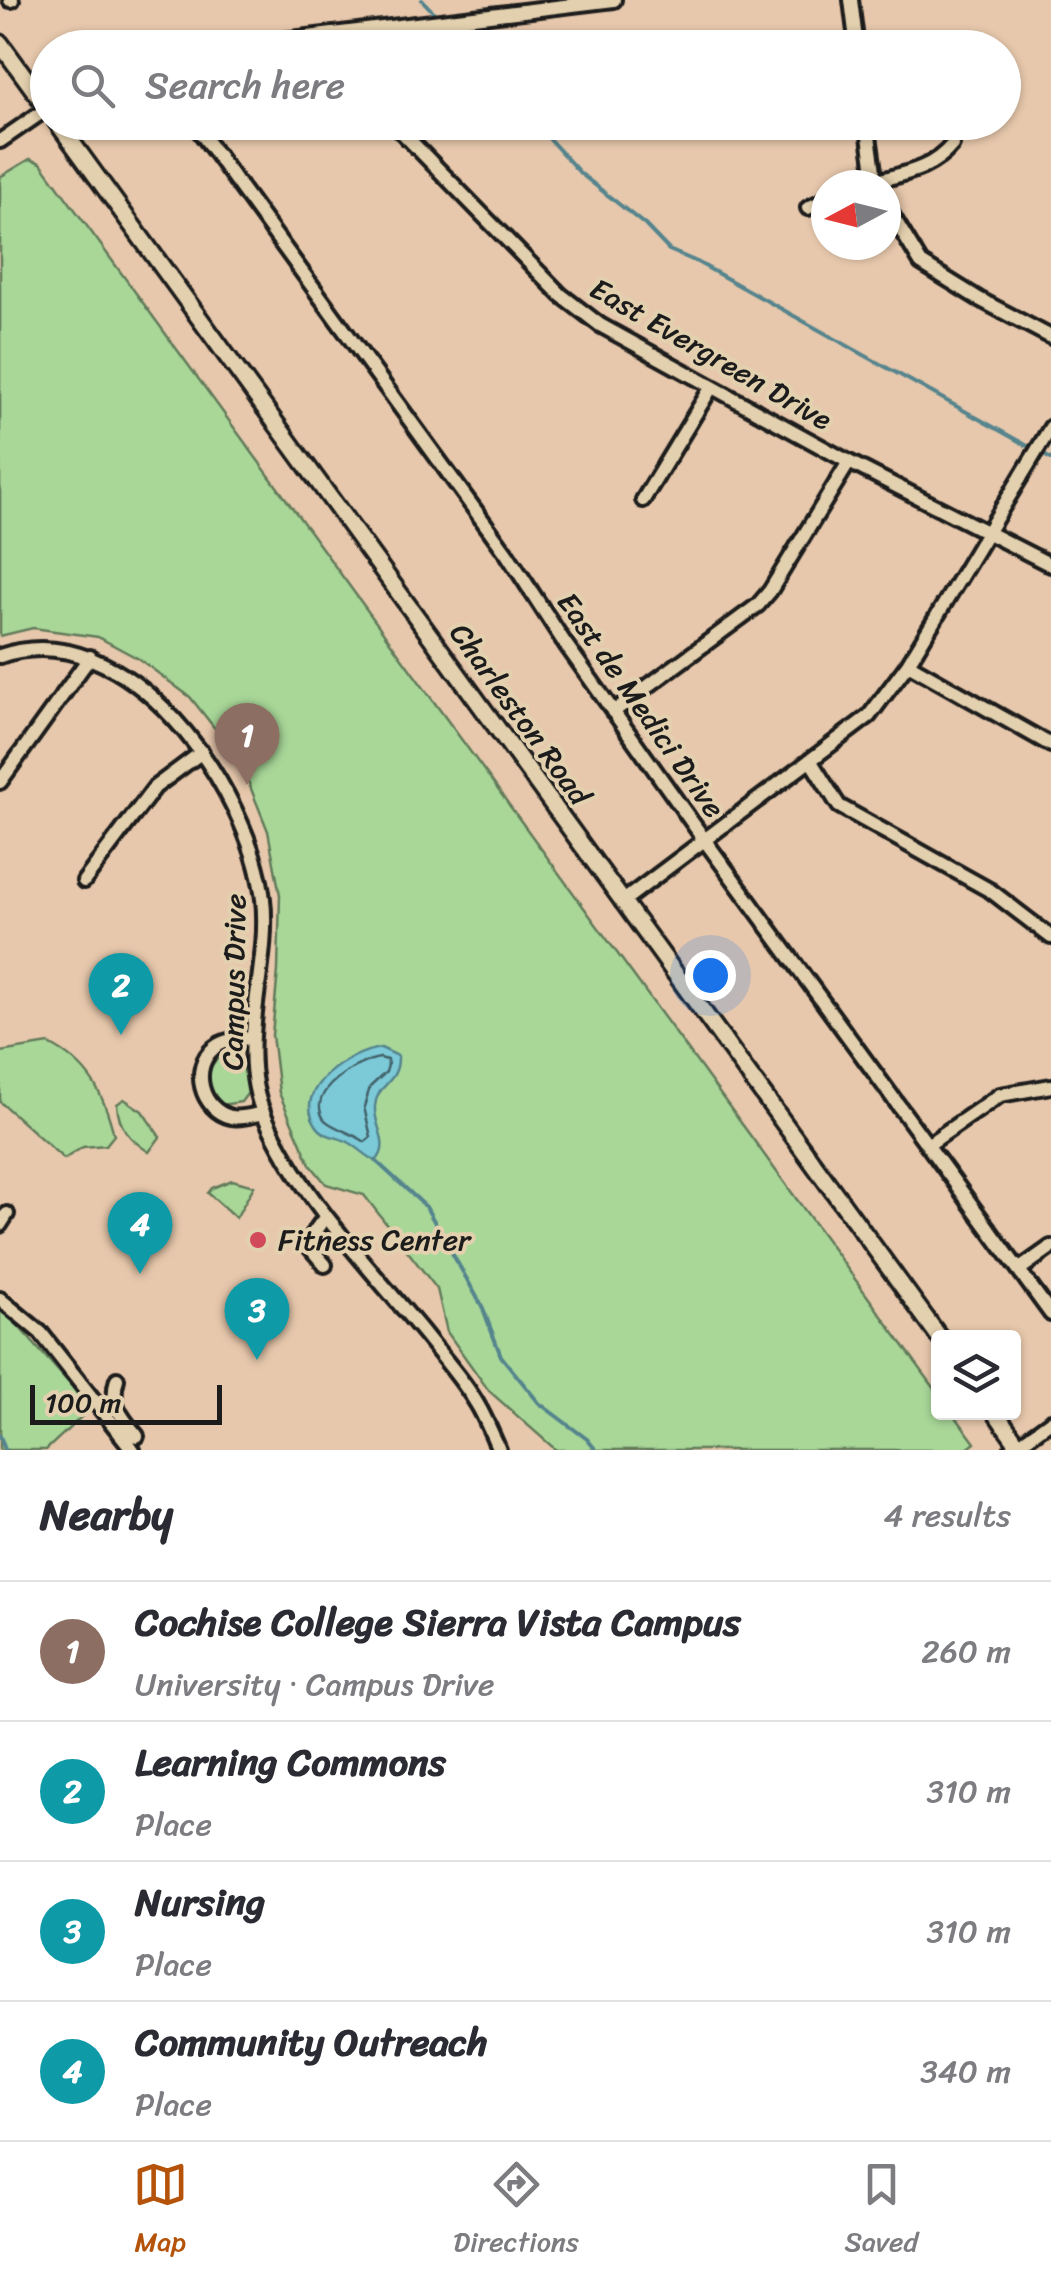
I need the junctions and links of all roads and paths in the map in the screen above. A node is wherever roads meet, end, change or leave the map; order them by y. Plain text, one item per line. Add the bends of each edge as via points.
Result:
1 (614, 0) edge
2 (852, 0) edge
3 (531, 5) edge
4 (390, 30) edge
5 (856, 30) edge
6 (0, 44) edge
7 (30, 85) edge
8 (30, 121) edge
9 (70, 140) edge
10 (206, 140) edge
11 (410, 140) edge
12 (868, 140) edge
13 (0, 142) edge
14 (952, 145) dead end
15 (871, 170) edge
16 (901, 175) edge
17 (811, 207) edge
18 (808, 208) dead end
19 (901, 229) edge
20 (1051, 337) edge
21 (711, 388) junction
22 (1051, 428) edge
23 (849, 462) junction
24 (643, 500) dead end
25 (990, 532) junction
26 (1051, 566) edge
27 (0, 656) edge
28 (90, 657) junction
29 (908, 664) junction
30 (613, 712) junction
31 (1051, 745) edge
32 (202, 752) junction
33 (810, 760) junction
34 (0, 782) edge
35 (706, 842) junction
36 (84, 881) dead end
37 (622, 902) junction
38 (1051, 938) edge
39 (252, 1038) junction
40 (1051, 1086) edge
41 (263, 1113) junction
42 (928, 1144) junction
43 (326, 1216) junction
44 (1051, 1247) edge
45 (325, 1265) dead end
46 (1020, 1270) junction
47 (0, 1299) edge
48 (1051, 1314) edge
49 (934, 1330) edge
50 (117, 1379) dead end
51 (1000, 1420) edge
52 (1051, 1421) edge
53 (138, 1436) dead end
54 (1017, 1448) edge
55 (133, 1450) edge
56 (499, 1450) edge

1 - 3 street
2 - 5 street
3 - 4 street
6 - 7 main road
8 - 13 street
9 - 37 main road, Charleston Road
10 - 30 street, East de Medici Drive via 507,554
11 - 21 street, East Evergreen Drive via 562,295 600,325
12 - 15 street
14 - 16 street via 940,160
17 - 18 street
19 - 20 street via 922,263
21 - 23 street, East Evergreen Drive
21 - 24 street
22 - 25 street
23 - 25 street, East Evergreen Drive
23 - 30 street via 758,605
25 - 26 street, East Evergreen Drive
25 - 29 street
27 - 28 street, Campus Drive via 52,647
28 - 32 street, Campus Drive via 123,673
28 - 34 street
29 - 31 street
29 - 33 street via 869,716
30 - 35 street, East de Medici Drive
32 - 36 street via 155,786
32 - 39 street, Campus Drive via 260,878 264,935
33 - 35 street
33 - 38 street via 839,806 991,892
35 - 37 street
35 - 42 street, East de Medici Drive
37 - 49 main road, Charleston Road
39 - 41 street, Campus Drive
39 - 41 street via 214,1048 202,1063 201,1078 214,1109 230,1117
40 - 42 street via 1000,1095
41 - 43 street, Campus Drive
42 - 46 street, East de Medici Drive
43 - 45 street via 306,1243
43 - 56 street, Campus Drive via 450,1366
44 - 46 street
46 - 48 street, East de Medici Drive
47 - 55 street via 41,1333
50 - 53 street via 116,1406
51 - 54 main road
52 - 54 street

